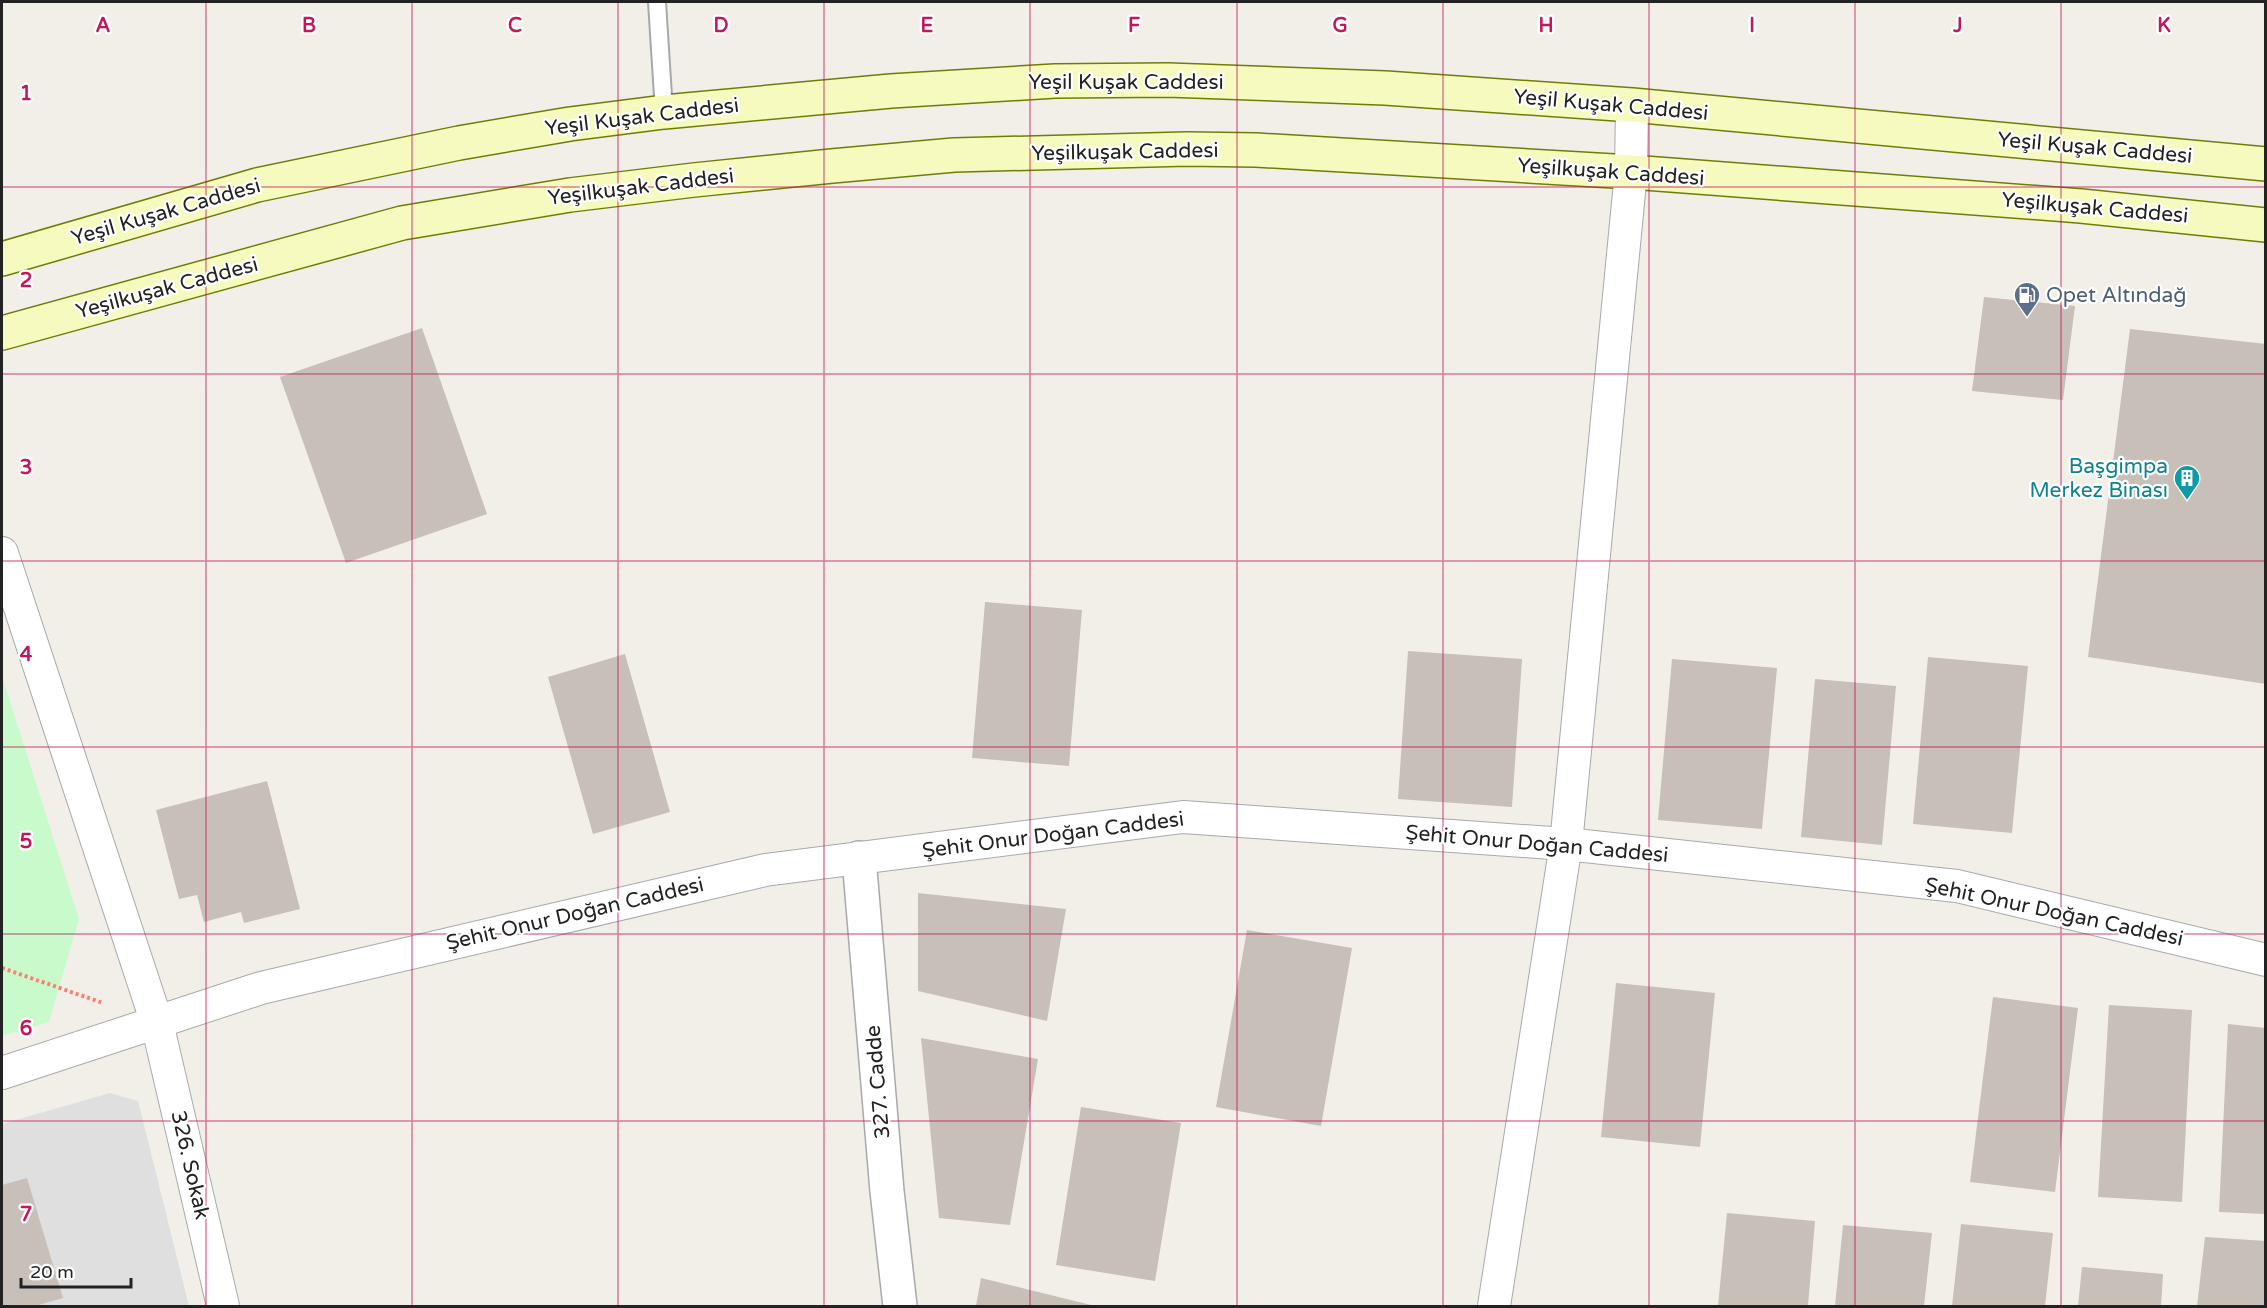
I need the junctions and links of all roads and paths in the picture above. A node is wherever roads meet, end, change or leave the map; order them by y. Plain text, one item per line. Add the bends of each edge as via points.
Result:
1 (657, 2) edge
2 (1632, 105) junction
3 (664, 112) junction
4 (2265, 164) edge
5 (1631, 172) junction
6 (2265, 225) edge
7 (2, 259) edge
8 (2, 333) edge
9 (2, 553) edge
10 (1566, 844) junction
11 (859, 858) junction
12 (2265, 960) edge
13 (2, 968) edge
14 (157, 1023) junction
15 (2, 1073) edge
16 (223, 1306) edge
17 (900, 1306) edge
18 (1494, 1306) edge

1 - 3 lane
2 - 3 main road, Yeşil Kuşak Caddesi via 1385,88 1168,80 971,85
2 - 4 main road, Yeşil Kuşak Caddesi
2 - 5 street
3 - 7 main road, Yeşil Kuşak Caddesi via 470,141 257,185
5 - 6 main road, Yeşilkuşak Caddesi via 2081,206
5 - 8 main road, Yeşilkuşak Caddesi via 1187,149 954,155 775,172 570,195 402,223
5 - 10 street
9 - 14 street, 326. Sokak
10 - 11 street, Şehit Onur Doğan Caddesi via 1183,817
10 - 12 street, Şehit Onur Doğan Caddesi via 1957,886
10 - 18 street
11 - 14 street, Şehit Onur Doğan Caddesi via 765,870 261,988
11 - 17 street, 327. Cadde
13 - 14 path
14 - 15 street, Şehit Onur Doğan Caddesi
14 - 16 street, 326. Sokak

